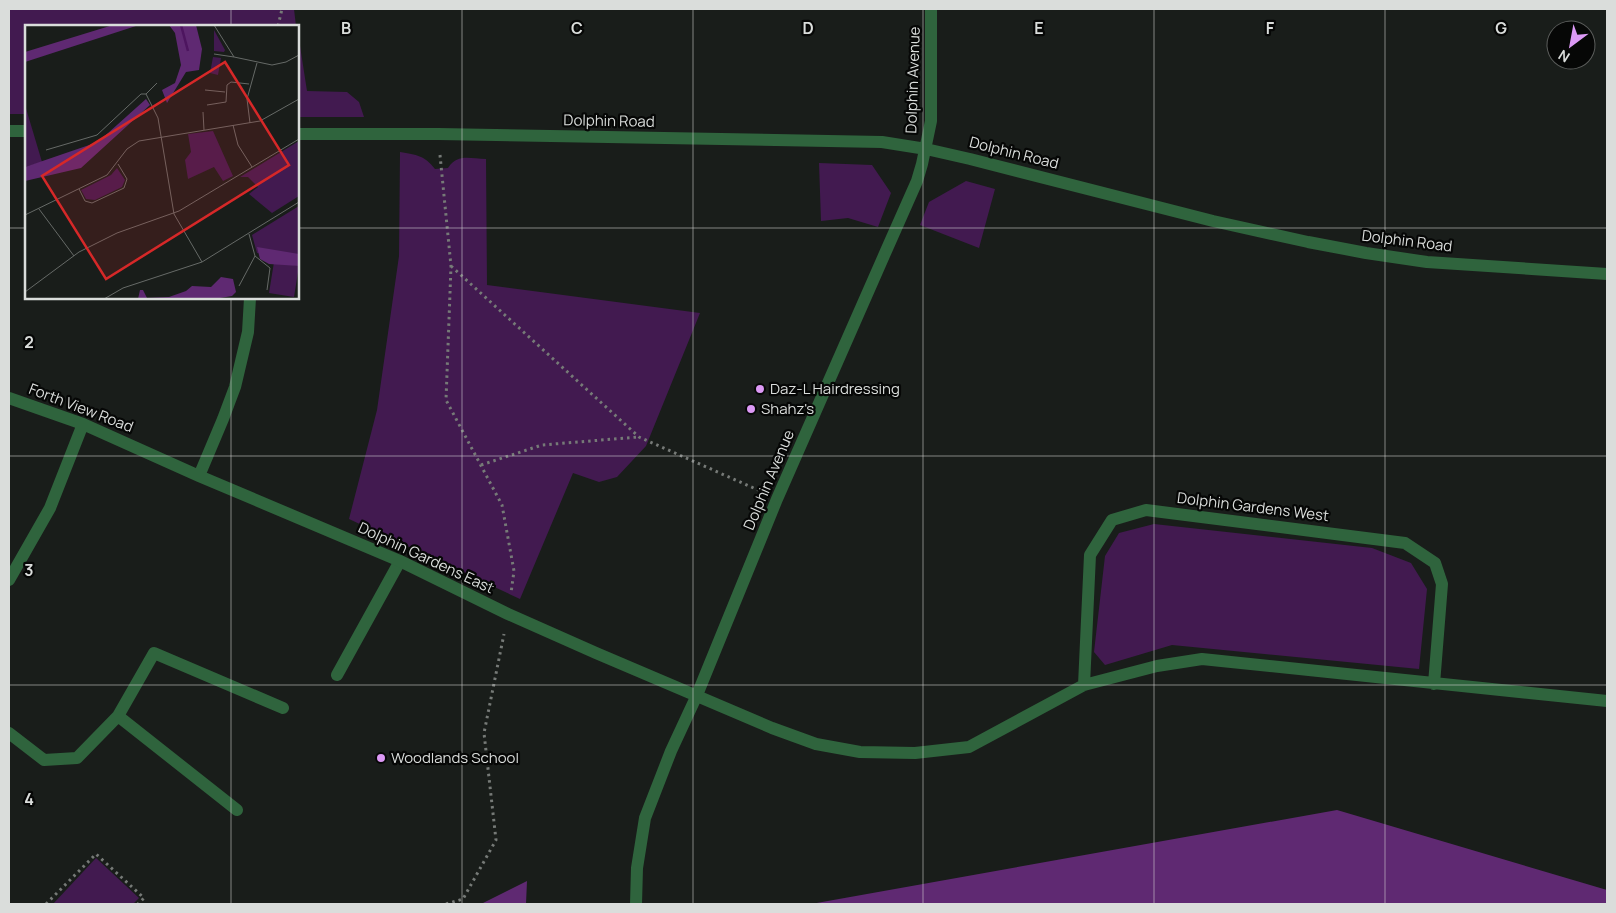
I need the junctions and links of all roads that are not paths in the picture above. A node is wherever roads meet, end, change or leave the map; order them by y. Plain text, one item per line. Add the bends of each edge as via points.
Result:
1 (932, 9) edge
2 (9, 131) edge
3 (25, 131) edge
4 (299, 134) edge
5 (926, 149) junction
6 (1607, 274) edge
7 (250, 299) edge
8 (9, 398) edge
9 (83, 424) junction
10 (141, 450) joint
11 (199, 476) junction
12 (400, 561) junction
13 (9, 580) edge
14 (337, 675) dead end
15 (1434, 684) junction
16 (1084, 685) junction
17 (697, 696) junction
18 (1607, 700) edge
19 (283, 708) dead end
20 (118, 716) junction
21 (9, 733) edge
22 (237, 810) dead end
23 (636, 904) edge

1 - 5 street, Dolphin Avenue via 931,121
2 - 3 street
4 - 5 street, Dolphin Road via 882,142
5 - 6 street, Dolphin Road via 1213,221 1356,252 1427,262
5 - 17 street, Dolphin Avenue via 916,180 777,499
7 - 11 street via 248,332 239,372
8 - 9 street, Forth View Road
9 - 10 street, Forth View Road
9 - 13 street via 50,508
10 - 11 street, Dolphin Gardens East
11 - 12 street, Dolphin Gardens East
12 - 14 street
12 - 17 street, Dolphin Gardens East via 508,614
15 - 16 street via 1202,659 1157,666
15 - 16 street, Dolphin Gardens West via 1442,584 1435,563 1405,543 1146,510 1112,520 1090,555
15 - 18 street
16 - 17 street via 970,747 915,753 860,752 816,744
17 - 23 street, Dolphin Avenue via 645,818 637,868
19 - 20 street via 154,653
20 - 21 street via 77,758 44,760
20 - 22 street

